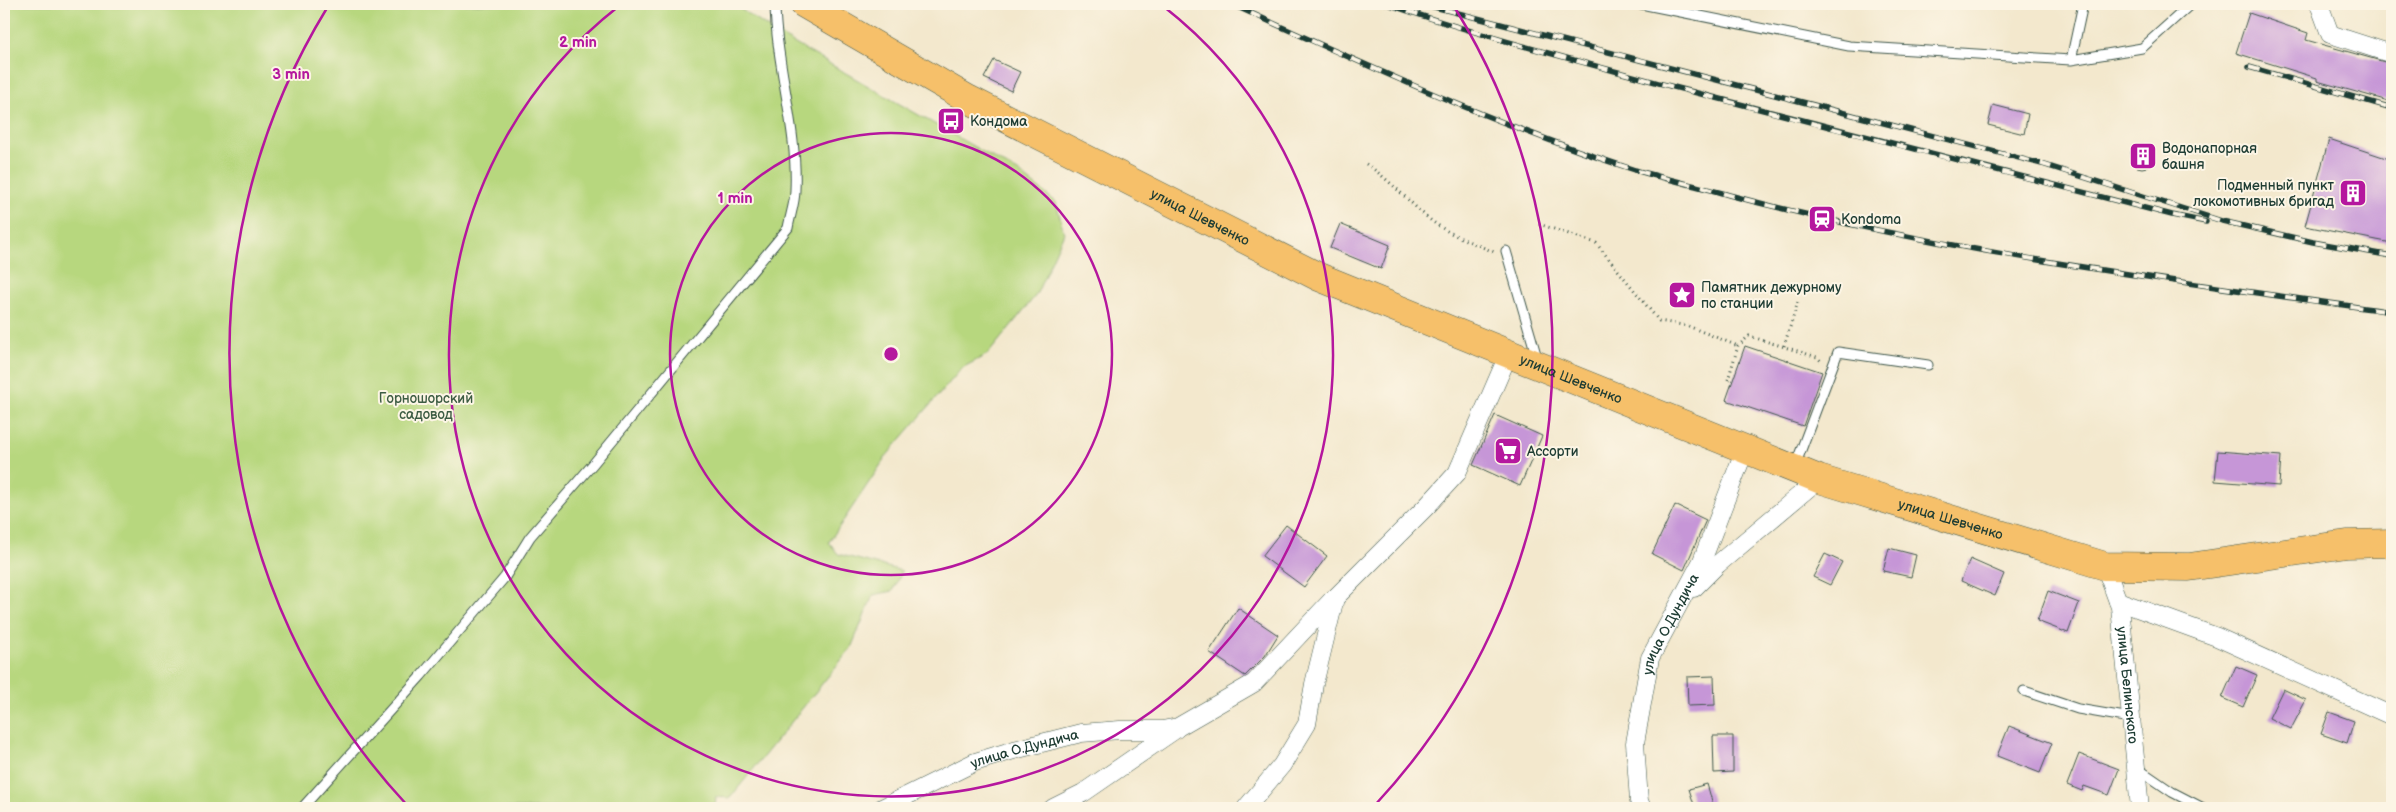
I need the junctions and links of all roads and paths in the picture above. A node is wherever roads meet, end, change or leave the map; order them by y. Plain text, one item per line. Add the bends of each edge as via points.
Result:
1 (775, 4) edge
2 (804, 4) edge
3 (1641, 4) edge
4 (2083, 4) edge
5 (2192, 4) edge
6 (2319, 4) edge
7 (1681, 8) edge
8 (2392, 54) edge
9 (2071, 60) junction
10 (1366, 164) dead end
11 (1540, 224) dead end
12 (1507, 255) joint
13 (1798, 302) dead end
14 (1738, 346) junction
15 (1784, 346) junction
16 (1508, 353) junction
17 (1928, 365) dead end
18 (1540, 366) junction
19 (1830, 374) junction
20 (1728, 380) dead end
21 (1745, 448) junction
22 (1794, 469) junction
23 (1819, 480) junction
24 (2392, 543) edge
25 (2105, 566) junction
26 (1334, 598) junction
27 (2118, 601) junction
28 (1677, 604) junction
29 (2024, 691) dead end
30 (2392, 716) edge
31 (2131, 718) junction
32 (1178, 727) junction
33 (2136, 767) junction
34 (302, 808) edge
35 (882, 808) edge
36 (1052, 808) edge
37 (1246, 808) edge
38 (1642, 808) edge
39 (2140, 808) edge
40 (2202, 808) edge

1 - 34 lane via 776,33 794,154 795,191 788,228 530,537 505,577
2 - 16 main road, улица Шевченко via 968,99 1248,242 1319,277
3 - 7 lane
4 - 9 lane
5 - 9 lane via 2142,48
6 - 8 street via 2330,34
7 - 9 lane via 1849,46
10 - 12 path via 1452,235
11 - 14 path via 1596,243 1659,320 1688,326
12 - 18 lane
13 - 15 path
14 - 15 path via 1749,336
14 - 20 path
15 - 19 path via 1817,357
16 - 18 main road, улица Шевченко
16 - 26 street, улица О.Дундича via 1457,473
17 - 19 lane via 1838,352
18 - 21 main road, улица Шевченко
19 - 22 lane
21 - 22 main road, улица Шевченко
21 - 28 street, улица О.Дундича via 1702,561
22 - 23 main road, улица Шевченко
23 - 25 main road, улица Шевченко
23 - 28 street via 1718,564
24 - 25 main road, улица Шевченко via 2347,544 2189,567
25 - 27 street, улица Белинского
26 - 32 street, улица О.Дундича via 1254,683
26 - 37 street via 1307,724 1282,765
27 - 30 street via 2217,637
27 - 31 street, улица Белинского
28 - 38 street, улица О.Дундича via 1650,658 1635,743
29 - 31 lane via 2078,709
31 - 33 street, улица Белинского
32 - 35 street, улица О.Дундича via 1081,733 1014,750 975,762
32 - 36 street, улица О.Дундича via 1083,792
33 - 39 street, улица Белинского
33 - 40 lane

